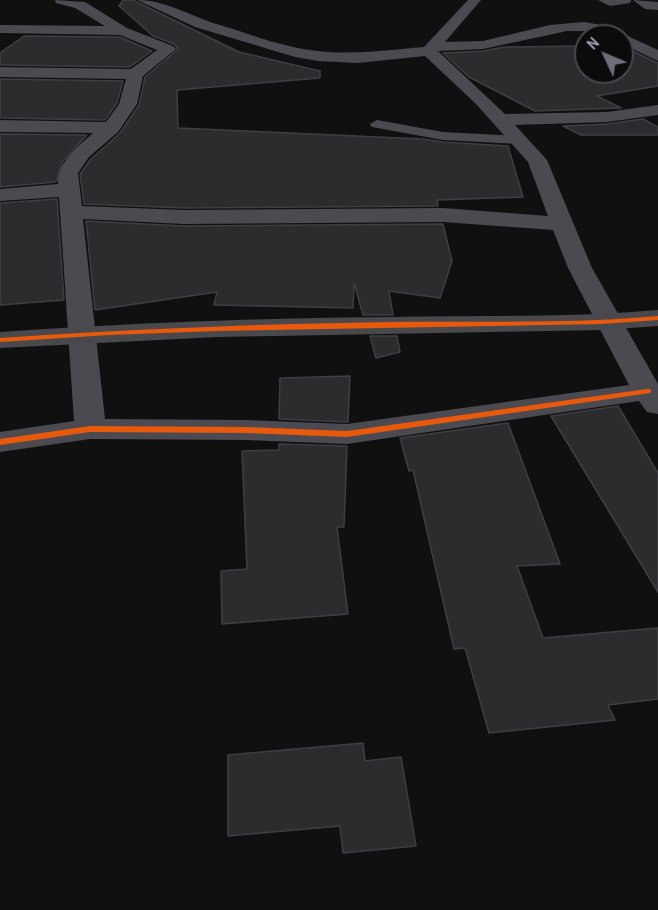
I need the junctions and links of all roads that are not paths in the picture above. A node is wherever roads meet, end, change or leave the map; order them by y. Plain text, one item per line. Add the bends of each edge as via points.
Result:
1 (61, 0) edge
2 (143, 0) edge
3 (474, 0) edge
4 (604, 0) edge
5 (625, 0) edge
6 (639, 0) edge
7 (658, 6) edge
8 (574, 25) edge
9 (7, 29) edge
10 (122, 31) junction
11 (0, 42) edge
12 (634, 44) edge
13 (431, 49) junction
14 (658, 56) edge
15 (0, 72) edge
16 (135, 74) junction
17 (658, 110) edge
18 (501, 120) junction
19 (377, 124) dead end
20 (0, 126) edge
21 (111, 128) junction
22 (519, 140) junction
23 (0, 195) edge
24 (69, 201) junction
25 (562, 224) junction
26 (658, 318) edge
27 (611, 323) junction
28 (82, 334) junction
29 (0, 340) edge
30 (652, 398) edge
31 (90, 429) junction
32 (0, 442) edge

1 - 10 street via 80,5
2 - 13 street via 200,24 318,56 358,58
3 - 13 street
4 - 5 street
6 - 7 street
8 - 13 street via 483,45
9 - 10 street
9 - 11 street
10 - 16 street via 168,49
12 - 14 street
13 - 18 street
15 - 16 street
16 - 21 street via 128,104
17 - 18 street via 607,117
18 - 22 street
19 - 22 lane via 443,136
20 - 21 street
21 - 24 street via 82,153 68,173
22 - 25 street via 537,160
23 - 24 street
24 - 25 street via 195,217 443,215
24 - 28 street
25 - 27 street via 580,268
26 - 27 street
27 - 28 street
27 - 30 street
28 - 29 street
28 - 31 street
30 - 31 street via 347,434
31 - 32 street

